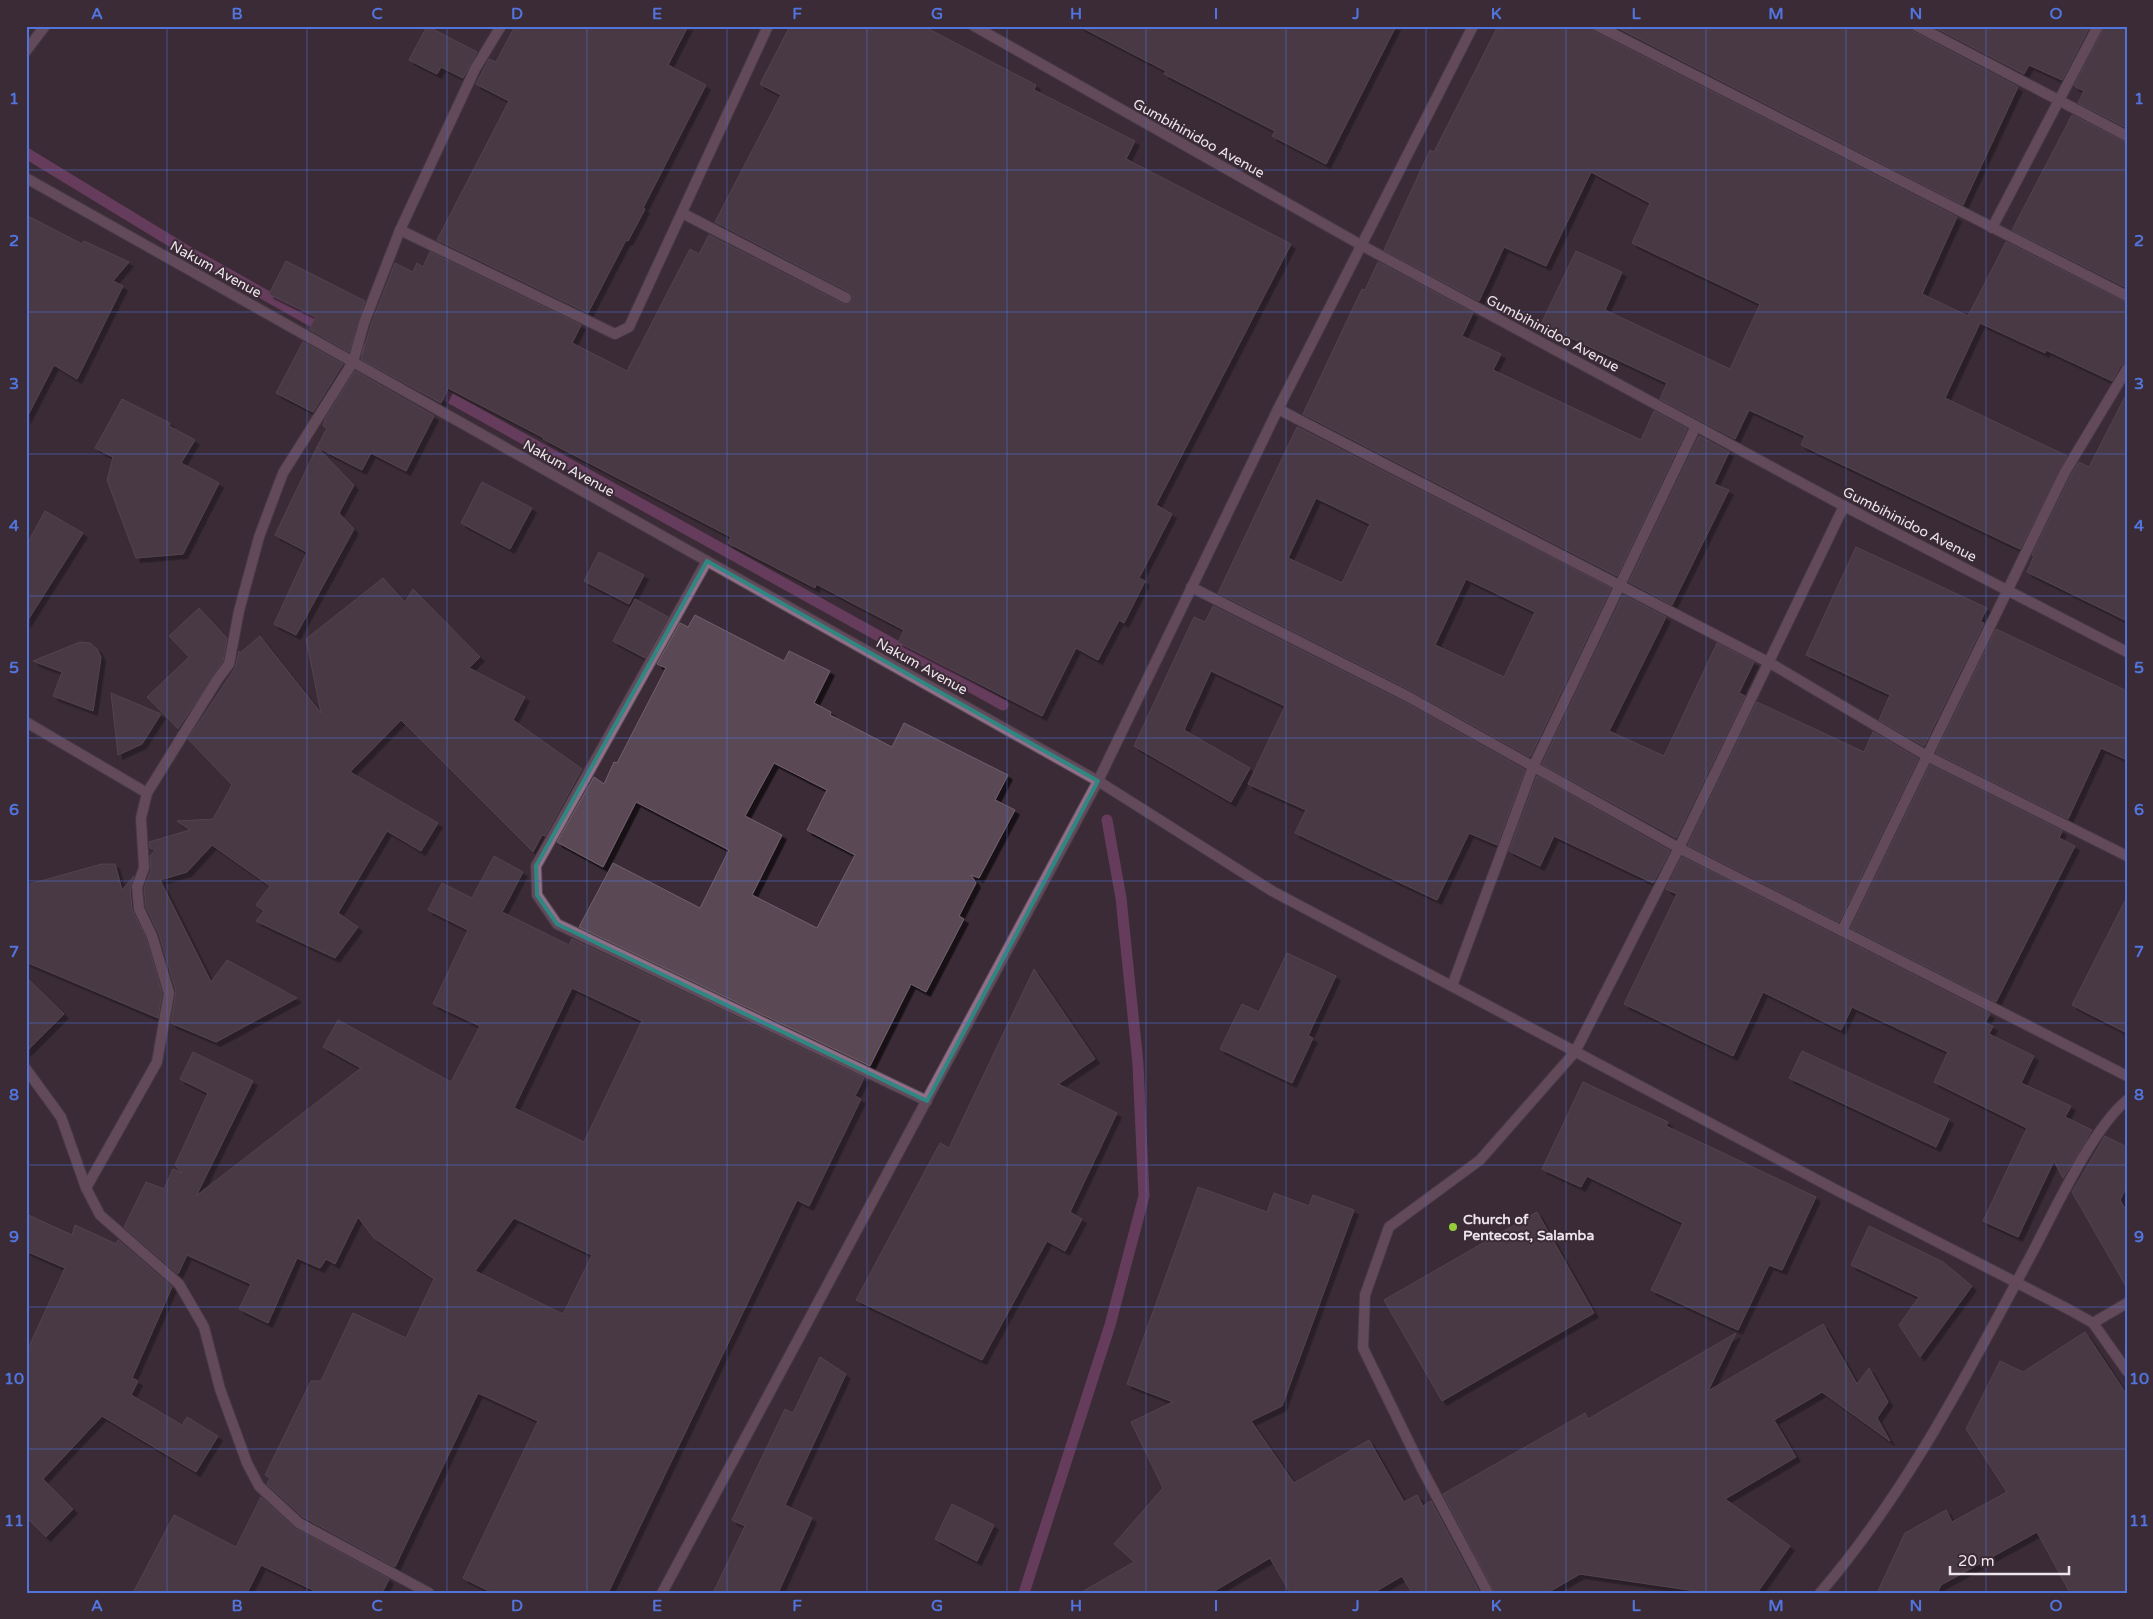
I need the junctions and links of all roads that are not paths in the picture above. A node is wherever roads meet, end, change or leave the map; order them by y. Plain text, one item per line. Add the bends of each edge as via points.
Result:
1 (501, 26) edge
2 (768, 26) edge
3 (974, 26) edge
4 (1473, 26) edge
5 (1598, 26) edge
6 (1917, 26) edge
7 (2098, 26) edge
8 (42, 27) edge
9 (26, 51) edge
10 (2059, 100) junction
11 (2127, 136) edge
12 (26, 178) edge
13 (682, 213) junction
14 (1992, 228) junction
15 (400, 230) junction
16 (1361, 246) junction
17 (2127, 296) edge
18 (846, 298) dead end
19 (353, 362) junction
20 (2127, 369) edge
21 (1278, 409) junction
22 (1696, 426) junction
23 (1844, 506) junction
24 (707, 561) junction
25 (1619, 585) junction
26 (1191, 587) junction
27 (2007, 590) junction
28 (2127, 652) edge
29 (1770, 663) junction
30 (26, 722) edge
31 (1927, 756) junction
32 (1533, 767) junction
33 (1098, 781) junction
34 (147, 793) junction
35 (1679, 848) junction
36 (2127, 856) edge
37 (1842, 931) junction
38 (1452, 986) junction
39 (1575, 1052) junction
40 (26, 1069) edge
41 (2127, 1076) edge
42 (2127, 1100) edge
43 (926, 1101) junction
44 (86, 1188) junction
45 (2016, 1283) junction
46 (2127, 1303) edge
47 (2093, 1323) junction
48 (2127, 1371) edge
49 (429, 1593) edge
50 (662, 1593) edge
51 (1488, 1593) edge
52 (1820, 1593) edge

1 - 15 street via 475,69
2 - 13 street
3 - 16 street, Gumbihinidoo Avenue
4 - 16 street
5 - 14 street
6 - 10 street
7 - 10 street
8 - 9 street
10 - 11 street
10 - 14 street
12 - 19 street, Nakum Avenue
13 - 15 street via 629,327 615,334
13 - 18 street
14 - 17 street
15 - 19 street via 370,305
16 - 21 street
16 - 22 street, Gumbihinidoo Avenue
19 - 24 street, Nakum Avenue
19 - 34 street via 283,473 259,536 238,611 229,664
20 - 27 street via 2065,472
21 - 25 street
21 - 26 street
22 - 23 street, Gumbihinidoo Avenue
22 - 25 street
23 - 27 street, Gumbihinidoo Avenue
23 - 29 street
24 - 33 street, Nakum Avenue
24 - 43 street via 536,866 538,894 557,924
25 - 29 street
25 - 32 street
26 - 32 street via 1407,696
26 - 33 street
27 - 28 street, Gumbihinidoo Avenue
27 - 31 street
29 - 31 street
29 - 35 street
30 - 34 street
31 - 36 street
31 - 37 street
32 - 35 street
32 - 38 street
33 - 38 street, Nakum Avenue via 1272,891
33 - 43 street
34 - 44 street via 142,818 144,868 136,887 139,909 152,936 169,993 157,1062
35 - 37 street
35 - 39 street
37 - 41 street
38 - 39 street, Nakum Avenue
39 - 45 street, Nakum Avenue
39 - 51 street via 1480,1160 1390,1227 1364,1294 1364,1348 1422,1469
40 - 44 street via 61,1117
42 - 45 street via 2092,1143
43 - 50 street
44 - 49 street via 100,1215 179,1284 204,1327 220,1389 247,1463 259,1486 300,1523
45 - 47 street, Nakum Avenue
45 - 52 street via 1911,1470 1852,1556
46 - 47 street
47 - 48 street

